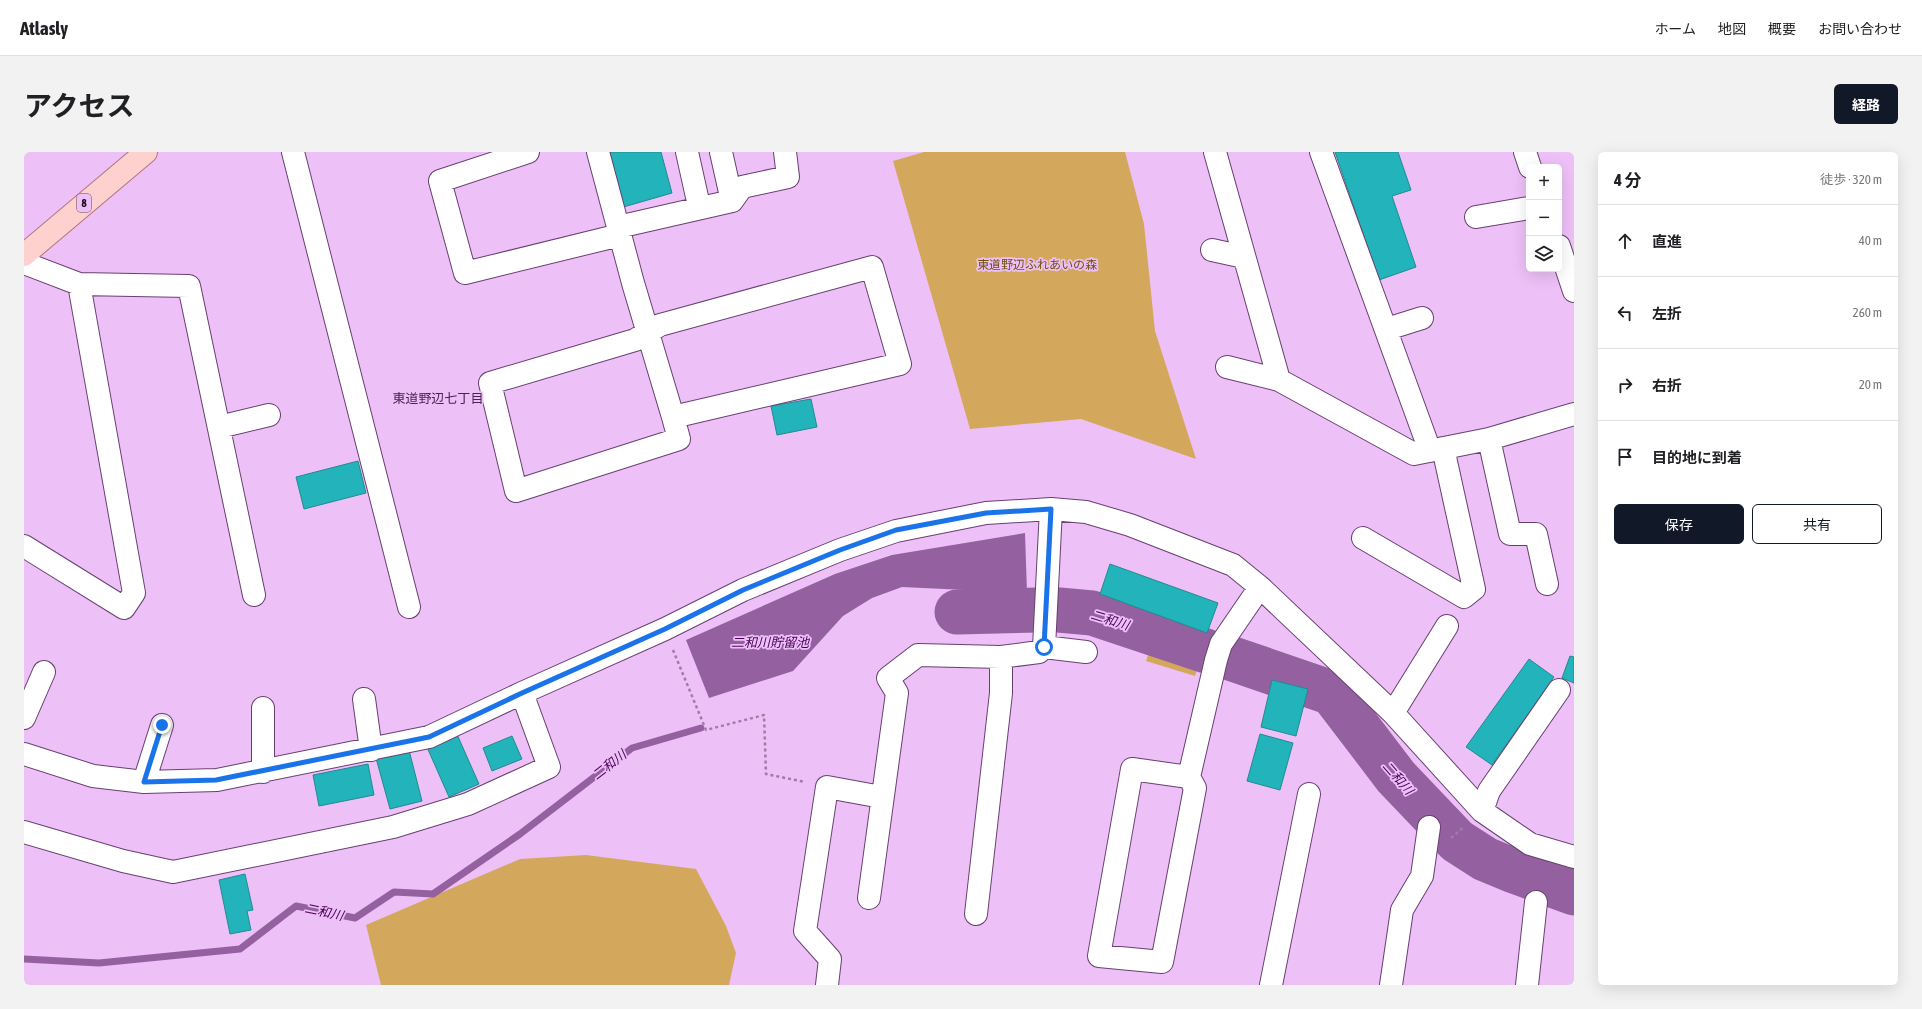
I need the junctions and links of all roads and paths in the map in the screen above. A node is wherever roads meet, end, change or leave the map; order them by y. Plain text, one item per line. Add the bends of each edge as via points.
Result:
1 (146, 152) edge
2 (293, 152) edge
3 (528, 152) edge
4 (598, 152) edge
5 (687, 152) edge
6 (721, 152) edge
7 (785, 152) edge
8 (1215, 152) edge
9 (1322, 152) edge
10 (1525, 152) edge
11 (1529, 164) edge
12 (697, 197) dead end
13 (732, 200) junction
14 (1526, 209) edge
15 (1476, 217) dead end
16 (619, 231) junction
17 (1212, 250) dead end
18 (24, 255) edge
19 (1562, 255) edge
20 (1244, 257) junction
21 (24, 263) edge
22 (79, 284) junction
23 (1574, 291) edge
24 (1422, 318) dead end
25 (1387, 329) junction
26 (648, 333) junction
27 (1227, 368) dead end
28 (1279, 380) junction
29 (1574, 414) edge
30 (269, 415) dead end
31 (673, 418) junction
32 (219, 427) junction
33 (1489, 439) junction
34 (1436, 449) junction
35 (1051, 509) junction
36 (1363, 538) dead end
37 (24, 546) edge
38 (1547, 584) dead end
39 (1260, 587) junction
40 (254, 595) dead end
41 (409, 607) dead end
42 (1447, 626) dead end
43 (665, 629) junction
44 (1044, 647) junction
45 (1086, 652) dead end
46 (1001, 657) junction
47 (44, 672) dead end
48 (1559, 690) dead end
49 (522, 693) junction
50 (364, 699) dead end
51 (263, 708) dead end
52 (1393, 713) junction
53 (24, 718) edge
54 (162, 725) dead end
55 (371, 750) junction
56 (24, 754) edge
57 (263, 772) junction
58 (1189, 777) junction
59 (144, 782) junction
60 (827, 787) junction
61 (1309, 794) dead end
62 (876, 796) dead end
63 (1482, 811) junction
64 (1429, 827) dead end
65 (24, 832) edge
66 (1574, 857) edge
67 (869, 898) dead end
68 (1536, 902) dead end
69 (976, 914) dead end
70 (827, 985) edge
71 (1271, 985) edge
72 (1392, 985) edge
73 (1527, 985) edge

1 - 18 main road, 8
2 - 41 street
3 - 16 street via 440,181 465,273
4 - 16 street
5 - 12 street
6 - 13 street
7 - 13 street via 788,177 742,187
8 - 20 street
9 - 25 street
10 - 11 street
13 - 16 street
14 - 15 street
16 - 26 street
17 - 20 street
19 - 23 street
20 - 28 street
21 - 22 street
22 - 32 street via 189,286
22 - 37 street via 134,592 124,608
24 - 25 street
25 - 34 street
26 - 31 street
26 - 31 street via 635,340 490,383 516,491 679,440
26 - 31 street via 660,325 872,267 900,364
27 - 28 street
28 - 34 street via 1414,454
29 - 33 street
30 - 32 street
32 - 40 street
33 - 34 street
33 - 38 street via 1510,534 1536,534
34 - 36 street via 1474,589 1464,597
35 - 39 street via 1086,512 1130,525 1233,565
35 - 43 street via 986,513 896,530 743,590
35 - 44 street
39 - 52 street
39 - 58 street via 1219,652
42 - 52 street
43 - 49 street
43 - 60 path via 706,730 764,715 766,774
44 - 45 street
44 - 46 street via 1039,652
46 - 67 street via 918,655 882,683 897,693
46 - 69 street via 1001,693
47 - 53 street
48 - 63 street via 1489,791
49 - 55 street via 429,737
49 - 65 street via 549,767 468,804 393,827 173,872 123,861
50 - 55 street
51 - 57 street
52 - 63 street
54 - 59 street
55 - 57 street
56 - 59 street via 93,776
57 - 59 street via 216,780
58 - 58 street via 1195,788 1162,962 1099,956 1132,769
60 - 62 street
60 - 70 street via 805,931 830,959
61 - 71 street
63 - 66 street via 1530,844
64 - 72 street via 1422,876 1402,910
68 - 73 street

